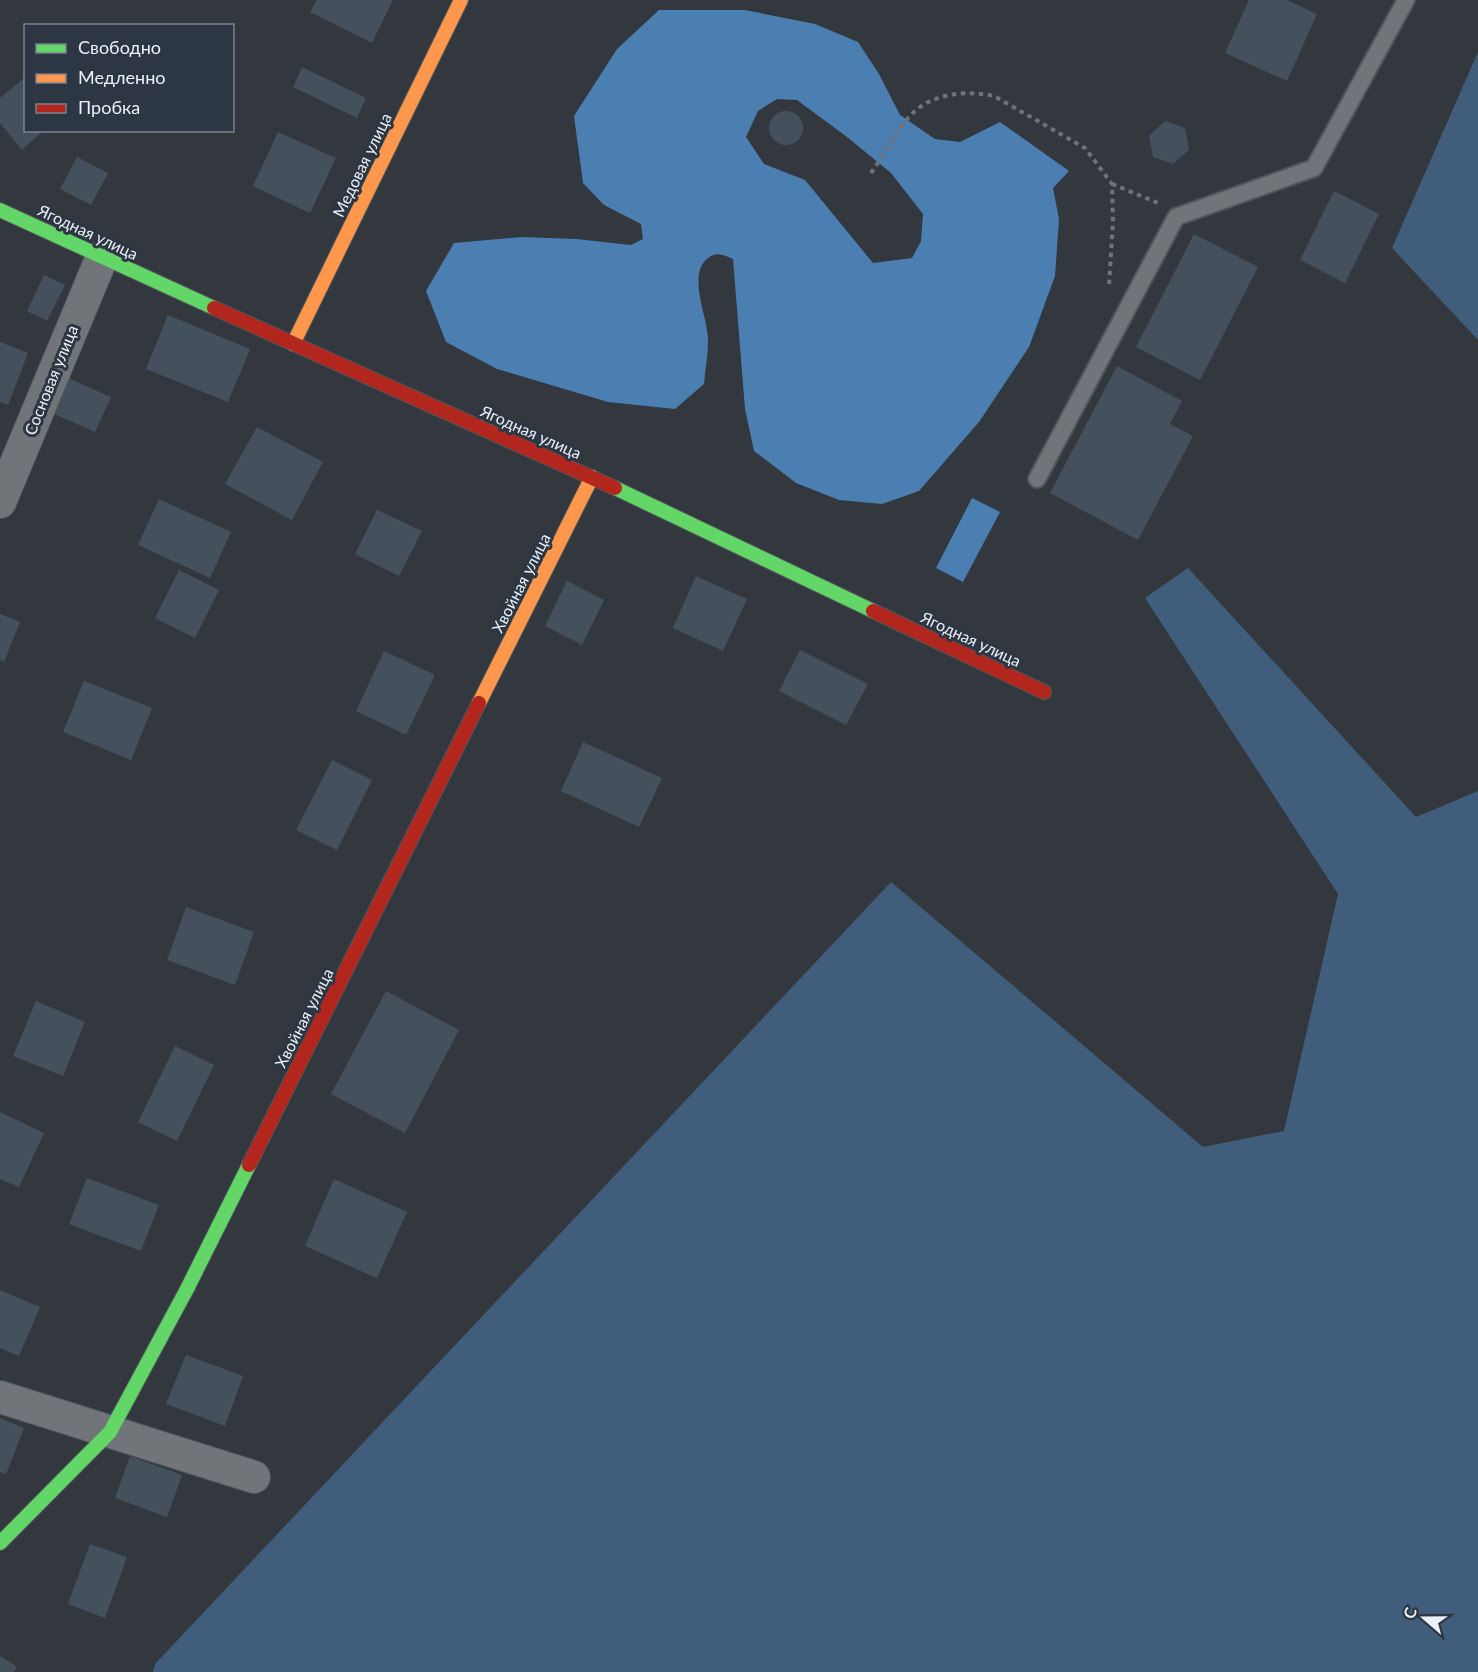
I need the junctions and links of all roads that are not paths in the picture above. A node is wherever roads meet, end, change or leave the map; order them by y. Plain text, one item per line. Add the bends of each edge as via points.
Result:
1 (461, 0) edge
2 (1406, 0) edge
3 (0, 210) edge
4 (102, 257) junction
5 (293, 344) junction
6 (592, 477) junction
7 (1036, 479) dead end
8 (0, 502) edge
9 (1044, 692) dead end
10 (0, 1397) edge
11 (110, 1432) junction
12 (254, 1477) dead end
13 (0, 1543) edge

1 - 5 street, Медовая улица
2 - 7 lane via 1314,168 1176,217
3 - 4 street, Ягодная улица
4 - 5 street, Ягодная улица
4 - 8 street, Сосновая улица
5 - 6 street, Ягодная улица
6 - 9 street, Ягодная улица
6 - 11 street, Хвойная улица via 187,1289
10 - 11 street
11 - 12 street
11 - 13 street, Хвойная улица

